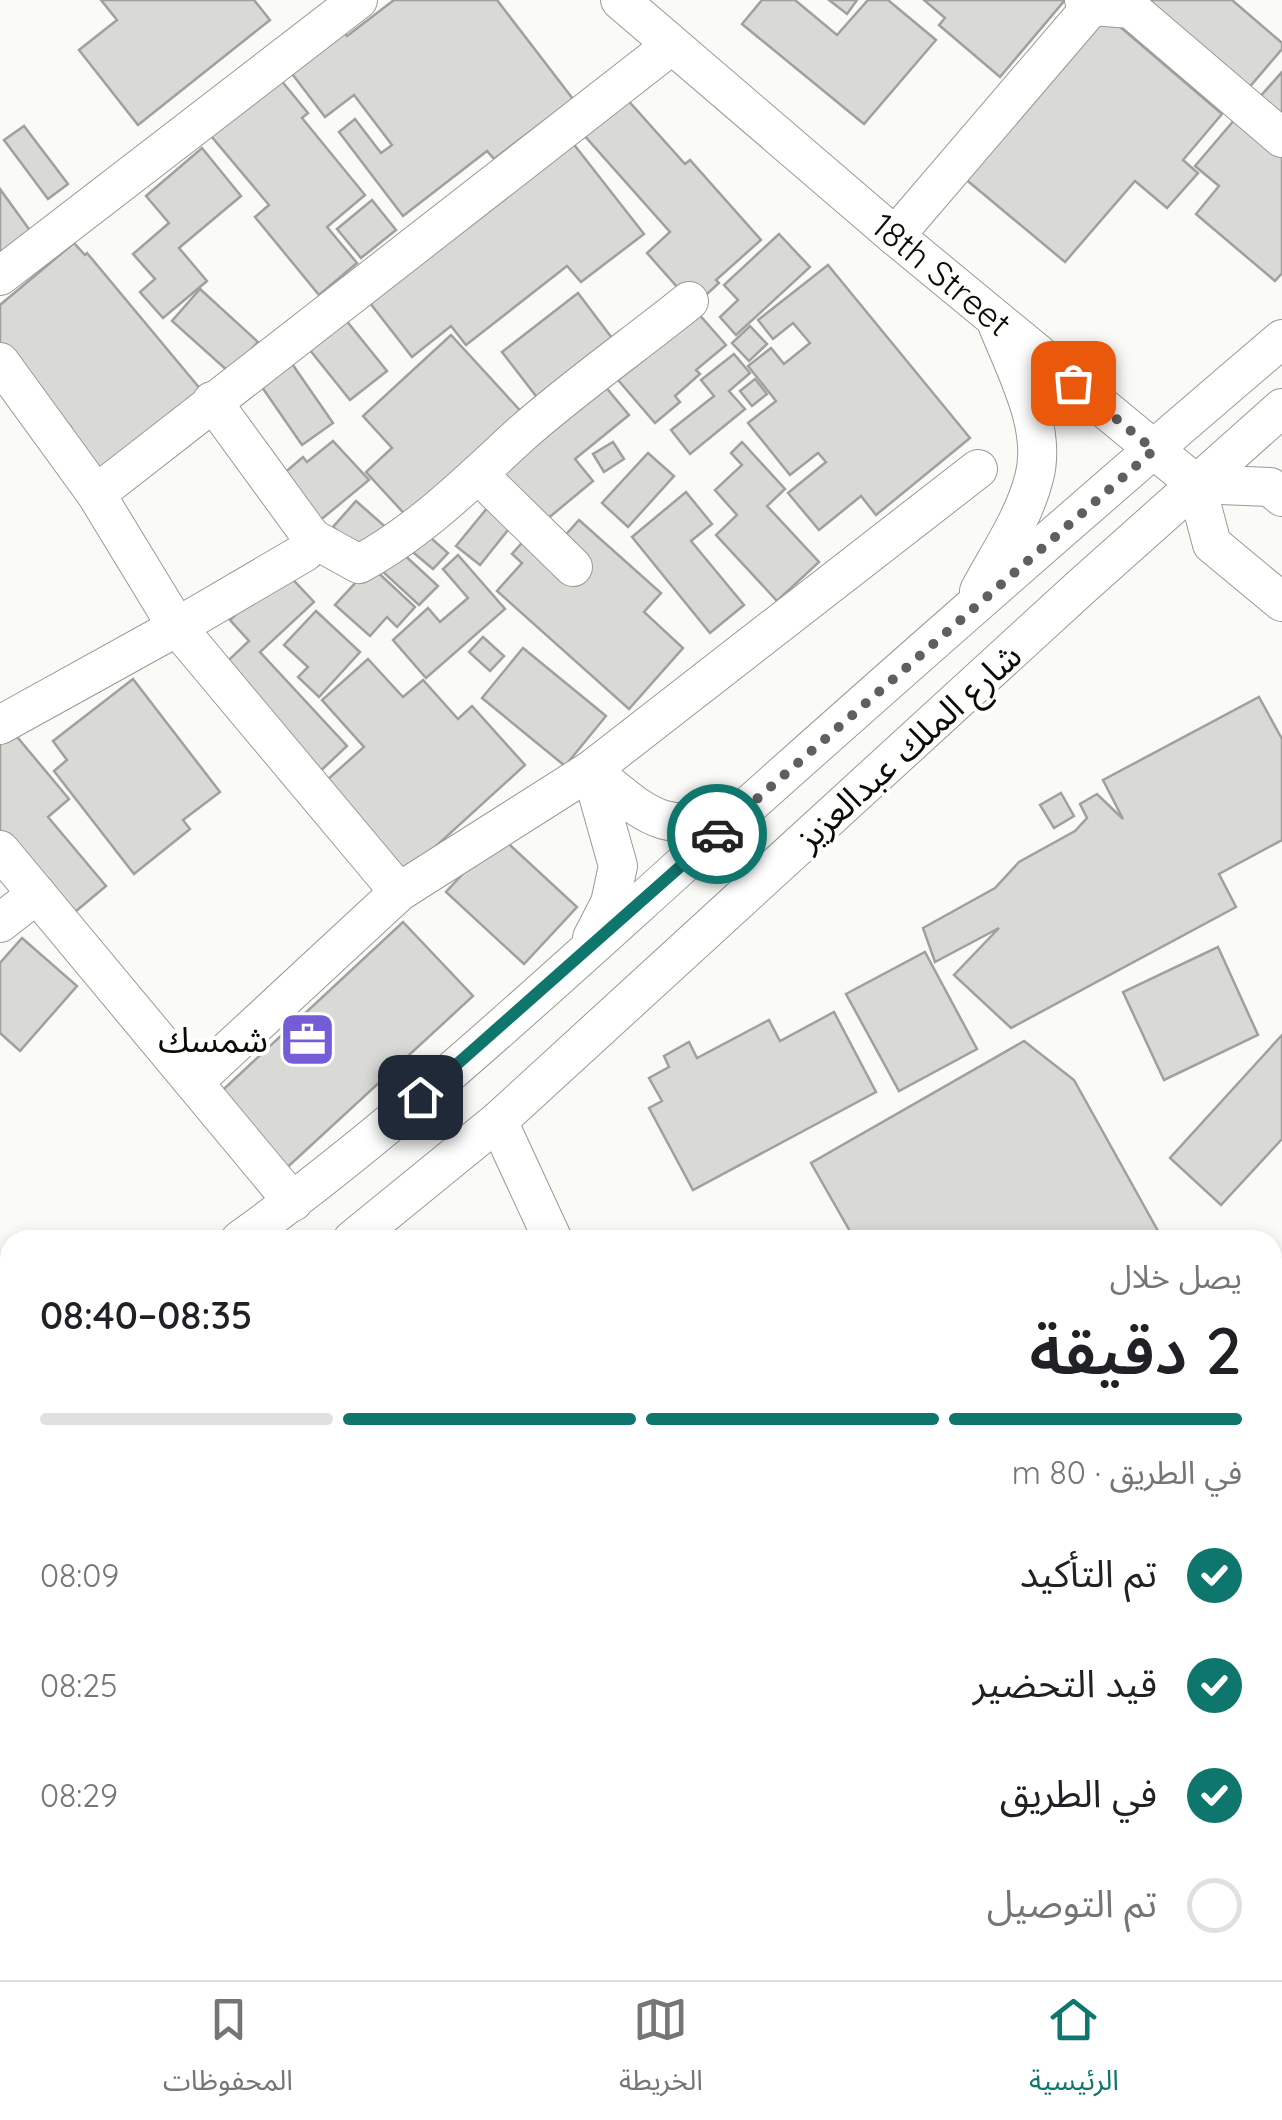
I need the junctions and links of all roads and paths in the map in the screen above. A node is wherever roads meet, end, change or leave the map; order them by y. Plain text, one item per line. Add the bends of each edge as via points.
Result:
1 (358, 0) edge
2 (620, 0) edge
3 (1091, 2) edge
4 (672, 45) junction
5 (1282, 138) edge
6 (895, 236) junction
7 (0, 276) edge
8 (688, 302) dead end
9 (995, 319) junction
10 (1282, 339) edge
11 (0, 362) edge
12 (212, 401) junction
13 (1282, 408) edge
14 (1154, 450) junction
15 (978, 469) dead end
16 (480, 475) junction
17 (1196, 484) junction
18 (96, 494) junction
19 (1282, 497) edge
20 (312, 538) junction
21 (573, 567) dead end
22 (1282, 602) edge
23 (969, 610) junction
24 (177, 628) junction
25 (0, 725) edge
26 (591, 770) junction
27 (742, 811) junction
28 (0, 850) edge
29 (398, 892) junction
30 (37, 894) junction
31 (0, 923) edge
32 (583, 954) junction
33 (194, 1082) junction
34 (498, 1121) junction
35 (292, 1202) junction
36 (254, 1230) edge
37 (364, 1230) edge
38 (548, 1230) edge

1 - 7 street
2 - 4 street, 18th Street
3 - 5 street via 1130,9
3 - 6 street
4 - 6 street, 18th Street
4 - 12 street
6 - 9 street, 18th Street
8 - 16 street
9 - 14 street, 18th Street
9 - 23 street via 1031,412 1035,476
10 - 14 street, شارع الملك عبدالعزيز
11 - 18 street
12 - 18 street
12 - 20 street
13 - 17 street, شارع الملك عبدالعزيز
14 - 17 street, 18th Street
14 - 23 street, شارع الملك عبدالعزيز
15 - 26 street
16 - 20 street via 358,564
16 - 21 street
17 - 19 street via 1270,487
17 - 22 street via 1212,544
17 - 34 street, شارع الملك عبدالعزيز
18 - 24 street
20 - 24 street via 305,552
23 - 27 street, شارع الملك عبدالعزيز
24 - 25 street
24 - 29 street
26 - 27 street via 662,822 705,823
26 - 29 street
26 - 32 street via 618,866 610,903
27 - 32 street, شارع الملك عبدالعزيز
28 - 30 street
29 - 33 street
30 - 31 street
30 - 33 street
32 - 35 street, شارع الملك عبدالعزيز
33 - 35 street
34 - 37 street, شارع الملك عبدالعزيز
34 - 38 street
35 - 36 street, شارع الملك عبدالعزيز

